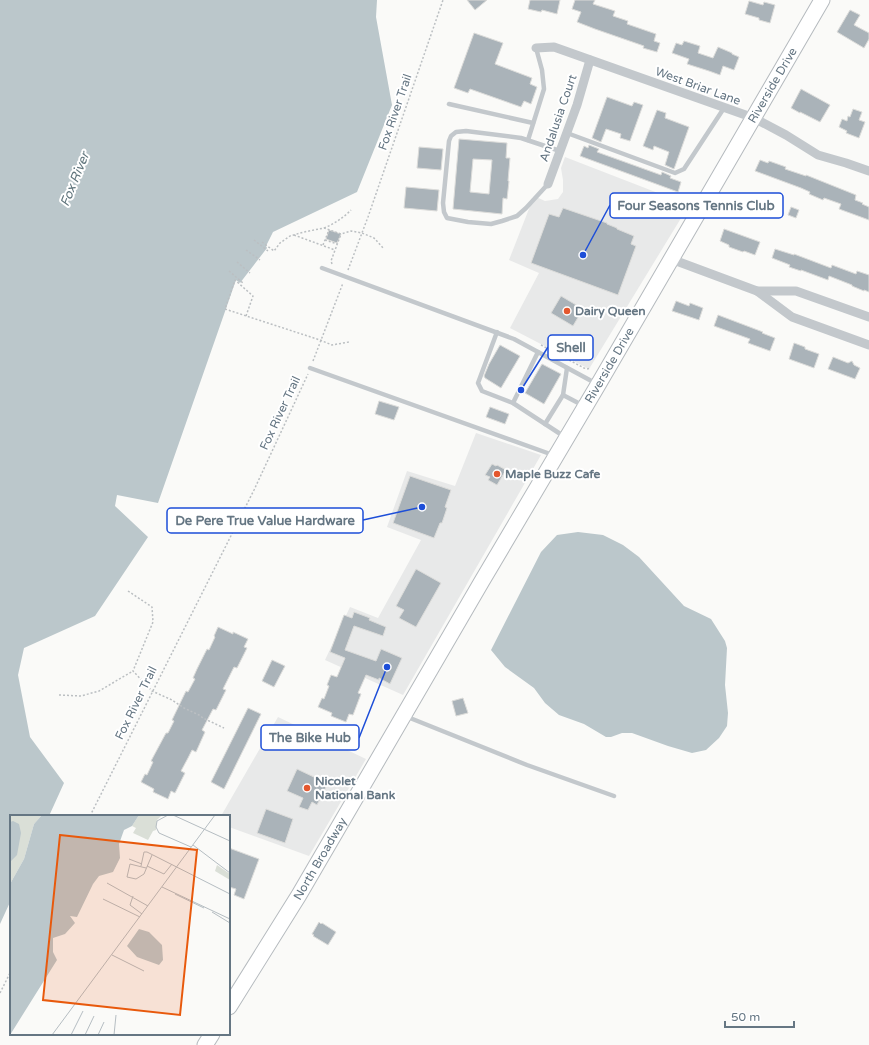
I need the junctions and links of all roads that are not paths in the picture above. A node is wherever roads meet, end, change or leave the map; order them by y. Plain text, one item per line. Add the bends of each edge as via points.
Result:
1 (822, 0) edge
2 (536, 48) joint
3 (590, 60) junction
4 (448, 104) dead end
5 (724, 108) junction
6 (754, 118) junction
7 (533, 123) junction
8 (567, 133) junction
9 (528, 140) junction
10 (560, 151) junction
11 (869, 171) edge
12 (548, 184) joint
13 (671, 259) junction
14 (322, 268) dead end
15 (757, 290) junction
16 (869, 317) edge
17 (497, 332) junction
18 (869, 345) edge
19 (538, 352) junction
20 (310, 368) road end
21 (568, 368) junction
22 (598, 385) junction
23 (563, 395) junction
24 (513, 403) junction
25 (585, 407) junction
26 (545, 424) junction
27 (567, 438) junction
28 (556, 456) junction
29 (480, 585) joint
30 (404, 716) junction
31 (614, 796) dead end
32 (230, 1005) edge
33 (211, 1035) edge
34 (205, 1045) edge

1 - 6 main road, Riverside Drive
2 - 3 street, West Briar Lane via 554,47
2 - 7 lane via 544,89
3 - 5 street, West Briar Lane
3 - 8 street, Andalusia Court
4 - 7 lane
5 - 6 street, West Briar Lane
5 - 8 lane via 684,169 675,173
6 - 11 street, West Briar Lane via 818,155
6 - 13 main road, Riverside Drive
7 - 9 lane
8 - 10 street, Andalusia Court
9 - 10 lane
9 - 12 lane via 466,131 456,132 451,136 443,203 445,216 468,222 491,224 502,221 517,216
10 - 12 street, Andalusia Court
13 - 15 street
13 - 22 main road, Riverside Drive
14 - 17 lane
15 - 16 street via 796,291
15 - 18 street via 792,317
17 - 19 lane
17 - 24 lane via 478,383 482,391
19 - 21 lane
19 - 24 lane
20 - 28 lane
21 - 22 lane
21 - 23 lane
22 - 25 main road, Riverside Drive
23 - 25 lane
23 - 26 lane
24 - 26 lane
25 - 27 main road, Riverside Drive
26 - 27 lane
27 - 28 main road, Riverside Drive
28 - 29 main road, Riverside Drive
29 - 30 main road, North Broadway
30 - 31 lane
30 - 32 main road, North Broadway via 299,895
33 - 34 main road

